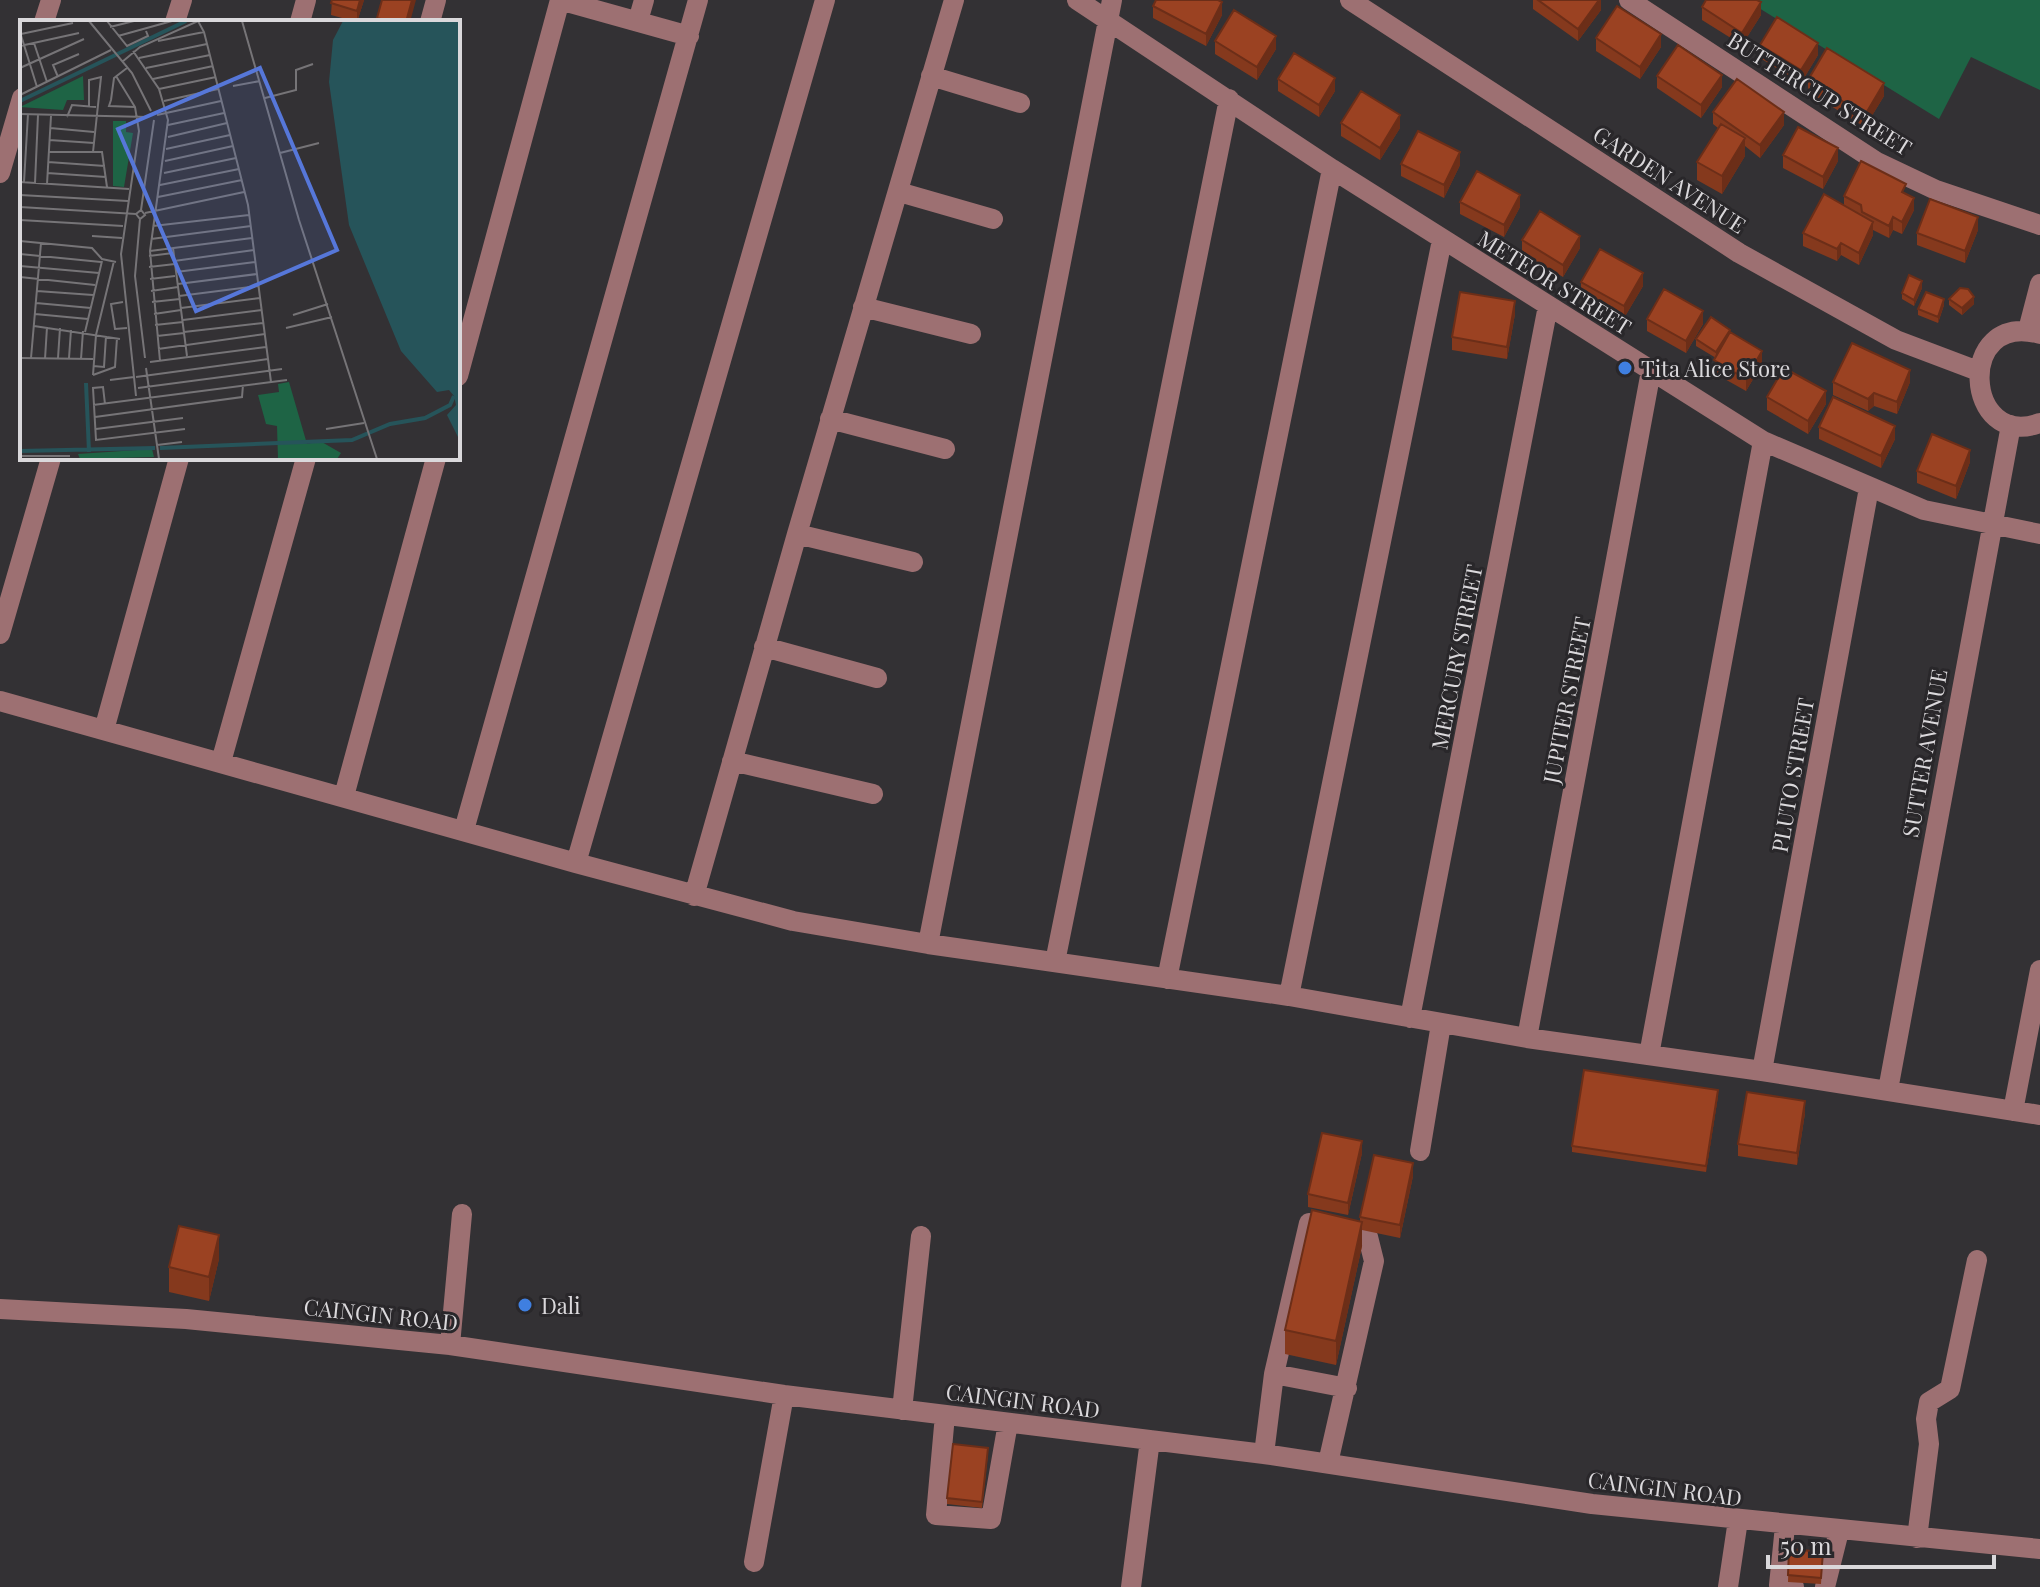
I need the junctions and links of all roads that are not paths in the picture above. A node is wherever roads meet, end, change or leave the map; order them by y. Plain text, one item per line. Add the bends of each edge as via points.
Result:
1 (51, 0) edge
2 (182, 0) edge
3 (306, 0) edge
4 (436, 0) edge
5 (560, 0) edge
6 (644, 0) edge
7 (698, 0) edge
8 (825, 0) edge
9 (954, 0) edge
10 (1077, 0) edge
11 (1350, 0) edge
12 (1629, 0) edge
13 (1110, 10) edge
14 (45, 20) edge
15 (176, 20) edge
16 (301, 20) edge
17 (431, 20) edge
18 (638, 21) junction
19 (689, 36) junction
20 (931, 76) junction
21 (1229, 99) junction
22 (1020, 103) dead end
23 (20, 105) edge
24 (1332, 169) junction
25 (0, 173) edge
26 (899, 192) junction
27 (993, 219) dead end
28 (2040, 225) edge
29 (1442, 240) junction
30 (2040, 284) edge
31 (1548, 306) junction
32 (863, 307) junction
33 (2034, 332) edge
34 (971, 334) dead end
35 (460, 369) edge
36 (1651, 371) junction
37 (1978, 371) junction
38 (830, 419) junction
39 (2040, 423) edge
40 (2011, 425) junction
41 (1763, 441) junction
42 (945, 449) dead end
43 (50, 460) edge
44 (178, 460) edge
45 (305, 460) edge
46 (435, 460) edge
47 (1869, 488) junction
48 (1990, 525) junction
49 (797, 534) junction
50 (2040, 534) edge
51 (913, 562) dead end
52 (0, 634) edge
53 (764, 647) junction
54 (877, 678) dead end
55 (0, 701) edge
56 (104, 730) junction
57 (732, 761) junction
58 (221, 762) junction
59 (873, 794) dead end
60 (344, 796) junction
61 (464, 830) junction
62 (576, 863) junction
63 (694, 896) junction
64 (928, 944) junction
65 (1055, 962) junction
66 (2040, 970) edge
67 (1167, 979) junction
68 (1289, 996) junction
69 (1410, 1018) junction
70 (1441, 1024) junction
71 (1527, 1038) junction
72 (1649, 1055) junction
73 (1762, 1071) junction
74 (1888, 1090) junction
75 (2013, 1111) junction
76 (2040, 1115) edge
77 (1420, 1151) dead end
78 (462, 1214) dead end
79 (921, 1236) dead end
80 (1977, 1260) dead end
81 (0, 1309) edge
82 (450, 1345) junction
83 (1274, 1374) junction
84 (1347, 1388) junction
85 (784, 1395) junction
86 (902, 1410) junction
87 (945, 1415) junction
88 (1008, 1423) junction
89 (1150, 1440) junction
90 (1264, 1454) junction
91 (1328, 1463) junction
92 (1738, 1520) junction
93 (1785, 1526) junction
94 (1839, 1531) junction
95 (1917, 1538) junction
96 (2040, 1549) edge
97 (754, 1562) dead end
98 (1131, 1587) edge
99 (1728, 1587) edge
100 (1794, 1587) edge
101 (1825, 1587) edge

1 - 14 street
2 - 15 street
3 - 16 street
4 - 17 street
5 - 18 street
5 - 35 street
6 - 18 street
7 - 19 street
8 - 62 street
9 - 20 street
10 - 13 street, METEOR STREET
11 - 37 street, GARDEN AVENUE via 1739,253 1896,340
12 - 28 street, BUTTERCUP STREET via 1877,162 1936,190
13 - 21 street, METEOR STREET
13 - 64 street
18 - 19 street
19 - 61 street
20 - 22 street
20 - 26 street
21 - 24 street, METEOR STREET
21 - 65 street
23 - 25 street
24 - 29 street, METEOR STREET
24 - 67 street
26 - 27 street
26 - 32 street
29 - 31 street, METEOR STREET
29 - 68 street
30 - 33 street
31 - 36 street, METEOR STREET
31 - 69 street, MERCURY STREET
32 - 34 street
32 - 38 street
33 - 37 street via 2011,333 1995,341
36 - 41 street, METEOR STREET
36 - 71 street, JUPITER STREET
37 - 40 street via 1985,404
38 - 42 street
38 - 49 street
39 - 40 street
40 - 48 street, SUTTER AVENUE
41 - 47 street, METEOR STREET
41 - 72 street
43 - 52 street
44 - 56 street
45 - 58 street
46 - 60 street
47 - 48 street, METEOR STREET via 1924,510
47 - 73 street, PLUTO STREET
48 - 50 street, METEOR STREET
48 - 74 street, SUTTER AVENUE
49 - 51 street
49 - 53 street
53 - 54 street
53 - 57 street
55 - 56 street
56 - 58 street
57 - 59 street
57 - 63 street
58 - 60 street
60 - 61 street
61 - 62 street
62 - 63 street
63 - 64 street via 793,921
64 - 65 street
65 - 67 street
66 - 75 street
67 - 68 street
68 - 69 street
69 - 70 street
70 - 71 street
70 - 77 street
71 - 72 street
72 - 73 street
73 - 74 street
74 - 75 street
75 - 76 street
78 - 82 street
79 - 86 street
80 - 95 street via 1950,1389 1929,1402
81 - 82 street, CAINGIN ROAD via 186,1319
82 - 85 street, CAINGIN ROAD
83 - 84 street
83 - 84 street via 1309,1223 1368,1237 1374,1261
83 - 90 street
84 - 91 street
85 - 86 street, CAINGIN ROAD
85 - 97 street
86 - 87 street, CAINGIN ROAD
87 - 88 street, CAINGIN ROAD
87 - 88 street via 936,1515 991,1519
88 - 89 street, CAINGIN ROAD
89 - 90 street, CAINGIN ROAD
89 - 98 street
90 - 91 street, CAINGIN ROAD
91 - 92 street, CAINGIN ROAD via 1592,1504
92 - 93 street, CAINGIN ROAD
92 - 99 street
93 - 94 street, CAINGIN ROAD
93 - 100 street via 1779,1585
94 - 95 street, CAINGIN ROAD
94 - 101 street
95 - 96 street, CAINGIN ROAD

